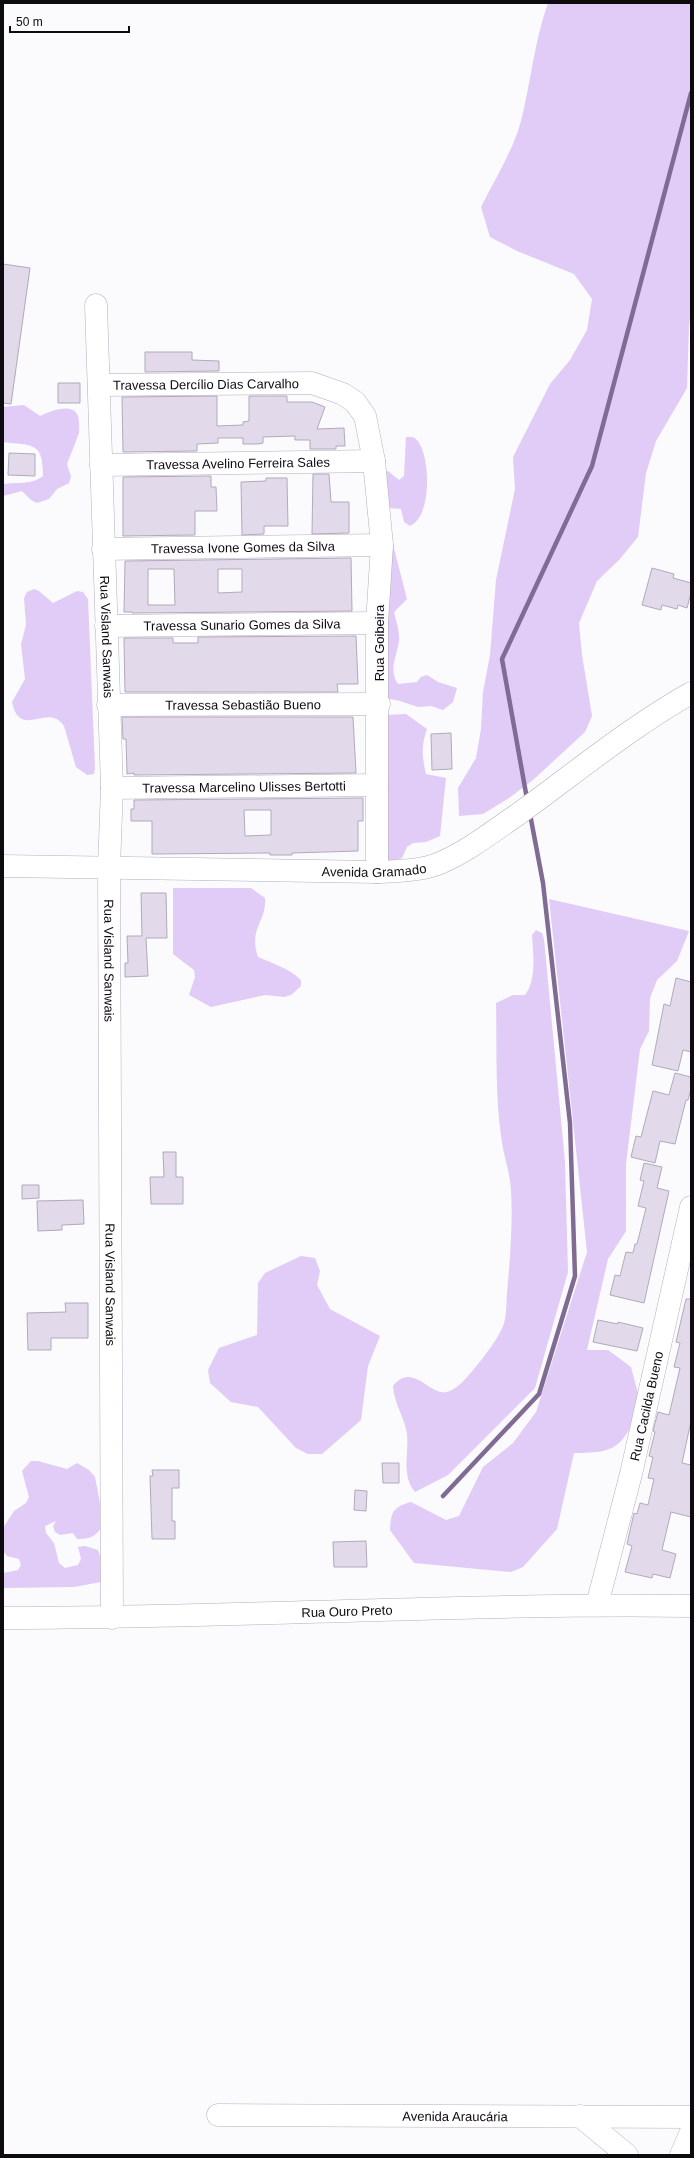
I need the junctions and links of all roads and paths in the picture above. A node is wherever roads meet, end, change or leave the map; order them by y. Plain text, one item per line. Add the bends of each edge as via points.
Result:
1 (96, 305) dead end
2 (99, 385) junction
3 (365, 416) joint
4 (374, 461) junction
5 (101, 465) junction
6 (382, 545) junction
7 (103, 549) junction
8 (377, 623) junction
9 (106, 626) junction
10 (691, 693) edge
11 (379, 704) junction
12 (108, 705) junction
13 (376, 785) junction
14 (112, 788) junction
15 (3, 866) edge
16 (110, 867) junction
17 (377, 872) junction
18 (691, 1207) edge
19 (597, 1605) junction
20 (691, 1606) edge
21 (3, 1618) edge
22 (112, 1618) junction
23 (218, 2115) dead end
24 (580, 2116) junction
25 (691, 2117) edge
26 (691, 2132) edge
27 (627, 2155) edge
28 (681, 2155) edge

1 - 2 street, Rua Visland Sanwais
2 - 3 street, Travessa Dercílio Dias Carvalho via 312,383 343,394 355,402
2 - 5 street, Rua Visland Sanwais
3 - 4 street, Rua Goibeira
4 - 5 street, Travessa Avelino Ferreira Sales
4 - 6 street, Rua Goibeira
5 - 7 street, Rua Visland Sanwais
6 - 7 street, Travessa Ivone Gomes da Silva
6 - 8 street, Rua Goibeira
7 - 9 street, Rua Visland Sanwais
8 - 9 street, Travessa Sunario Gomes da Silva
8 - 11 street, Rua Goibeira
9 - 12 street, Rua Visland Sanwais
10 - 17 street, Avenida Gramado via 601,752 538,801 472,847 439,864
11 - 12 street, Travessa Sebastião Bueno
11 - 13 street, Rua Goibeira
12 - 14 street, Rua Visland Sanwais
13 - 14 street, Travessa Marcelino Ulisses Bertotti
13 - 17 street, Rua Goibeira
14 - 16 street, Rua Visland Sanwais
15 - 16 street, Avenida Gramado
16 - 17 street, Avenida Gramado
16 - 22 street, Rua Visland Sanwais
18 - 19 street, Rua Cacilda Bueno via 631,1474
19 - 20 street, Rua Ouro Preto
19 - 22 street, Rua Ouro Preto
21 - 22 street, Rua Ouro Preto
23 - 24 street, Avenida Araucária
24 - 25 street, Avenida Araucária
24 - 27 street
26 - 28 street

